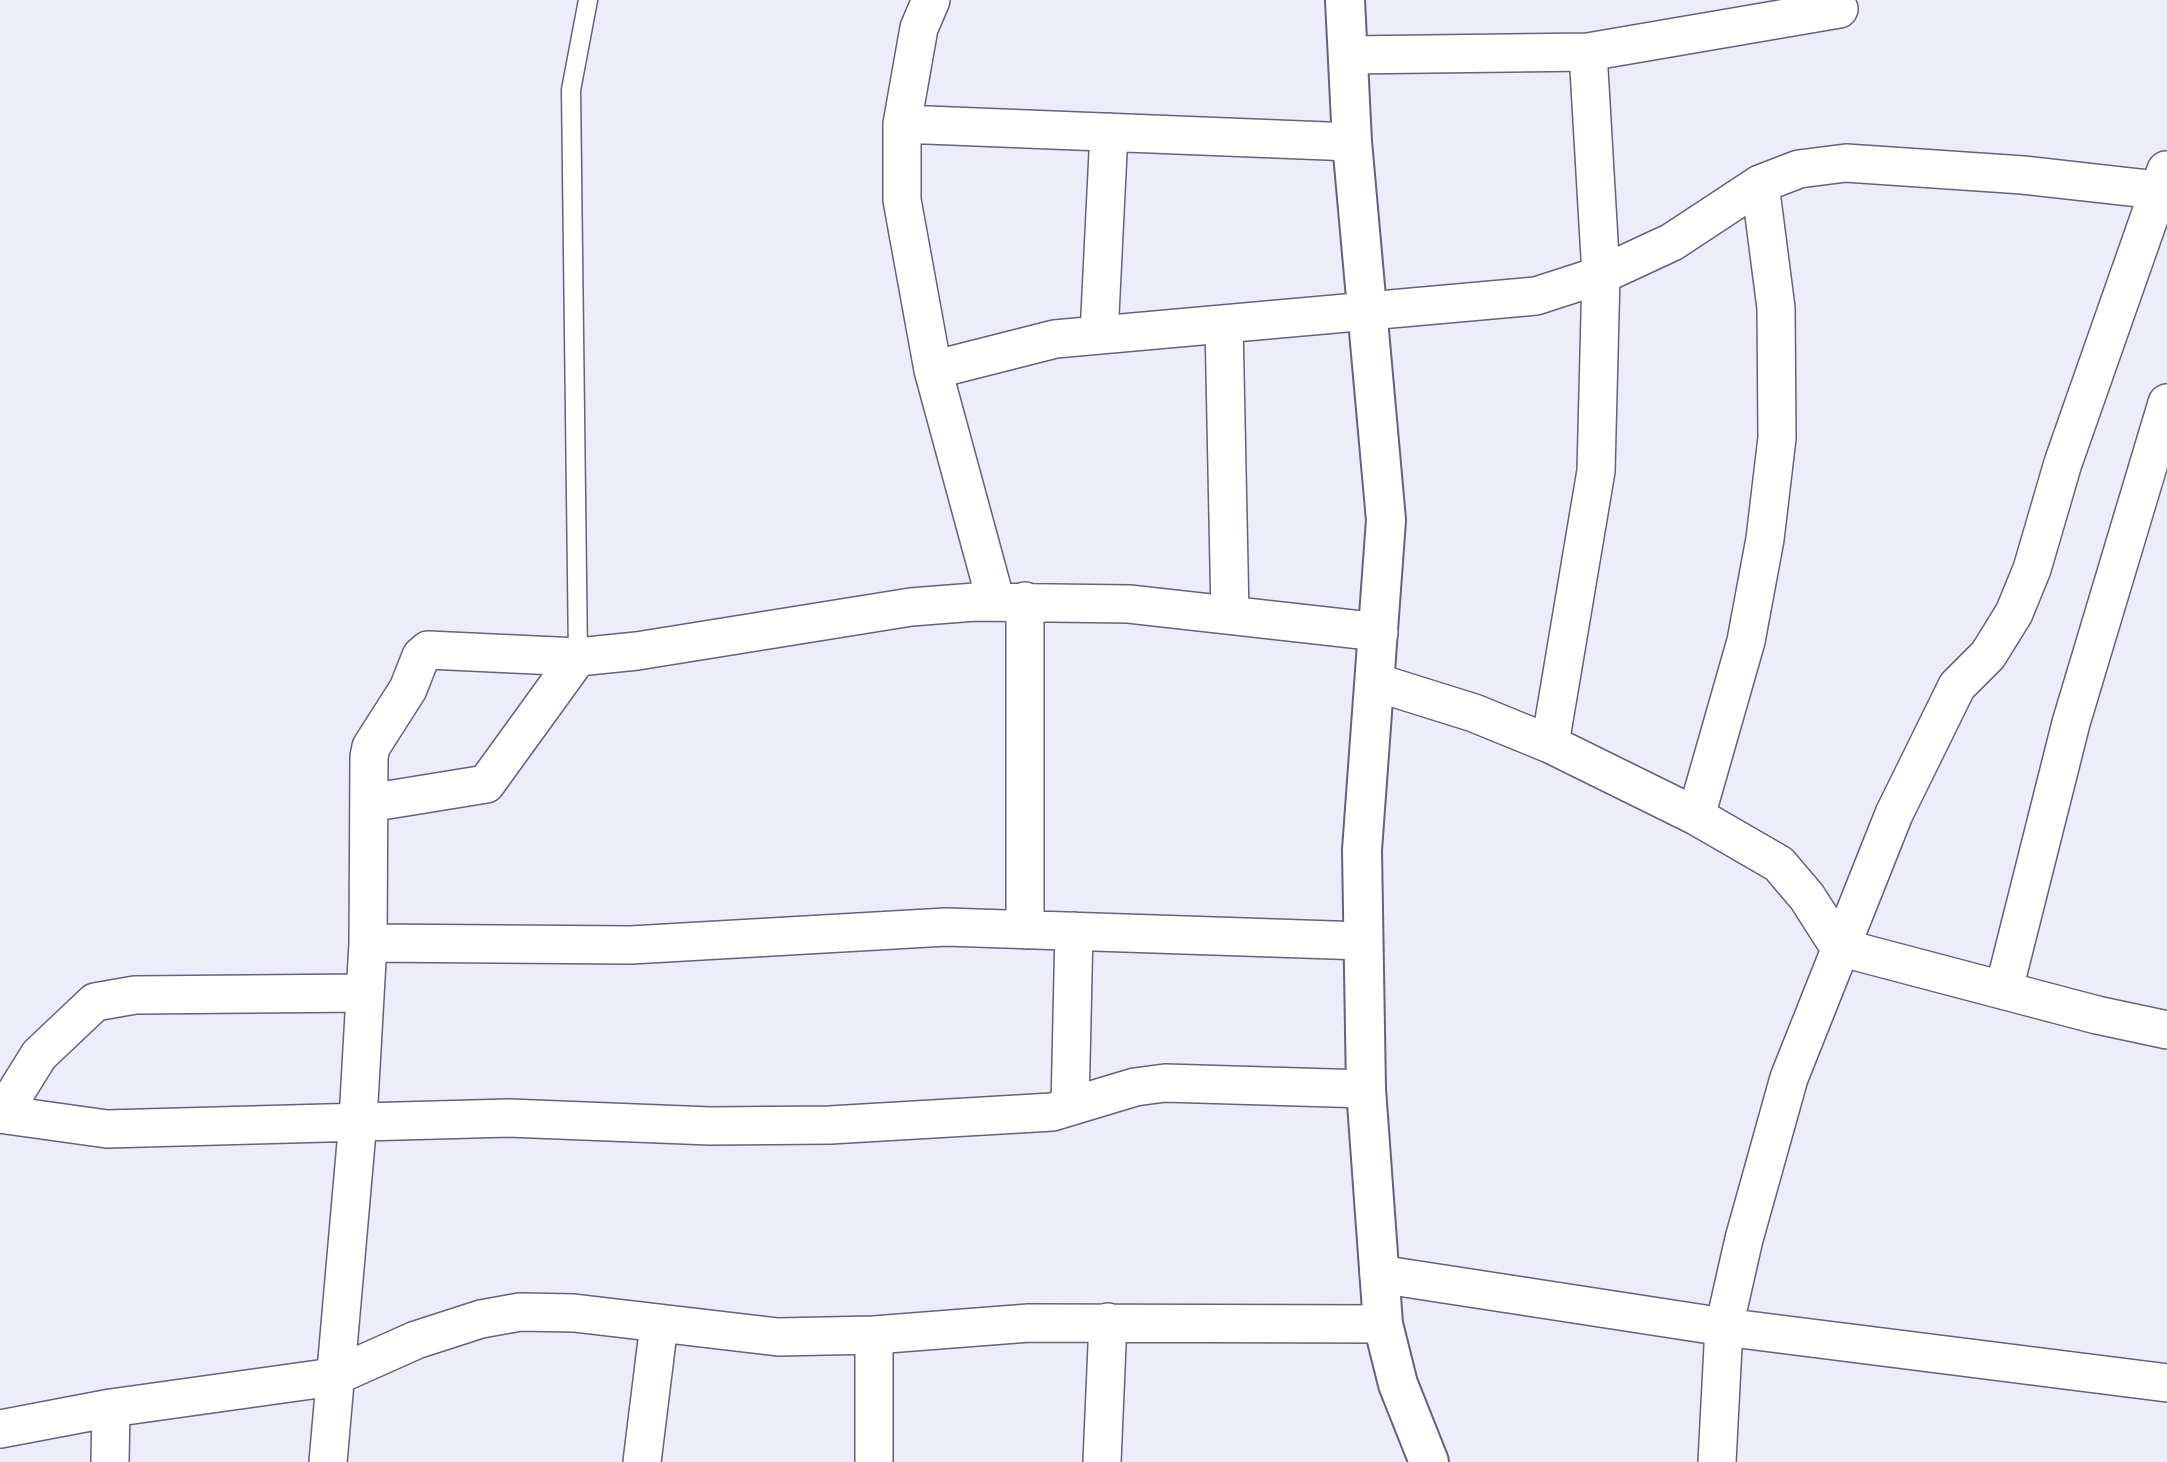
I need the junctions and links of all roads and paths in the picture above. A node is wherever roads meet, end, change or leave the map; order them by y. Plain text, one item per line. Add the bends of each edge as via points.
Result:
1 (588, 0) edge
2 (931, 0) edge
3 (1345, 0) edge
4 (1839, 9) dead end
5 (1588, 52) junction
6 (1349, 55) junction
7 (902, 124) junction
8 (1110, 132) junction
9 (1352, 142) junction
10 (2165, 183) edge
11 (1760, 184) junction
12 (1601, 275) junction
13 (1367, 311) junction
14 (1224, 324) junction
15 (1099, 335) junction
16 (933, 370) junction
17 (2167, 403) edge
18 (1011, 602) junction
19 (1230, 615) junction
20 (1379, 632) junction
21 (578, 657) junction
22 (1375, 682) junction
23 (1550, 744) junction
24 (369, 803) junction
25 (1696, 816) junction
26 (1025, 930) junction
27 (1074, 932) junction
28 (1363, 941) junction
29 (368, 943) junction
30 (1839, 947) junction
31 (2004, 989) junction
32 (364, 993) junction
33 (2167, 1030) edge
34 (1366, 1089) junction
35 (1070, 1106) junction
36 (1, 1113) edge
37 (358, 1120) junction
38 (1380, 1274) junction
39 (1108, 1322) junction
40 (660, 1324) junction
41 (1383, 1324) junction
42 (1724, 1326) junction
43 (874, 1335) junction
44 (334, 1377) junction
45 (2167, 1383) edge
46 (111, 1408) junction
47 (0, 1429) edge
48 (110, 1462) edge
49 (328, 1462) edge
50 (642, 1462) edge
51 (874, 1462) edge
52 (1101, 1462) edge
53 (1429, 1462) edge
54 (1717, 1462) edge

1 - 21 lane via 571,90
2 - 7 street via 919,28
3 - 6 street
4 - 5 street
5 - 6 street
5 - 12 street
6 - 9 street
7 - 8 street
7 - 16 street via 902,200
8 - 9 street
8 - 15 street
9 - 13 street
10 - 11 street via 1846,163 1799,169
10 - 30 street via 2014,613 1988,655 1957,686 1895,814
11 - 12 street via 1672,242
11 - 25 street via 1776,308 1777,438 1746,641
12 - 13 street via 1536,296
12 - 23 street via 1596,471
13 - 14 street
13 - 20 street via 1386,520
14 - 15 street
14 - 19 street
15 - 16 street via 1055,339
16 - 18 street
17 - 31 street via 2071,723
18 - 19 street via 1129,604
18 - 21 street via 911,607
18 - 26 street
19 - 20 street
20 - 22 street
21 - 24 street via 486,784
21 - 24 street via 428,650 371,747
22 - 23 street via 1474,713
22 - 28 street via 1362,850
23 - 25 street
24 - 29 street
25 - 30 street via 1779,864
26 - 27 street
26 - 29 street via 946,927 631,945
27 - 28 street
27 - 35 street
28 - 34 street
29 - 32 street
30 - 31 street
30 - 42 street via 1789,1078
31 - 33 street
32 - 36 street via 135,995 95,1002 39,1055
32 - 37 street
34 - 35 street via 1165,1083
34 - 38 street
35 - 37 street via 1020,1115 830,1125 710,1126 509,1118
36 - 37 street via 107,1129
37 - 44 street
38 - 41 street
38 - 42 street
39 - 41 street
39 - 43 street
39 - 52 street
40 - 43 street via 778,1337
40 - 44 street via 574,1313 520,1312 416,1340
40 - 50 street
41 - 53 street via 1398,1384
42 - 45 street
42 - 54 street
43 - 51 street
44 - 46 street
44 - 49 street
46 - 47 street
46 - 48 street

